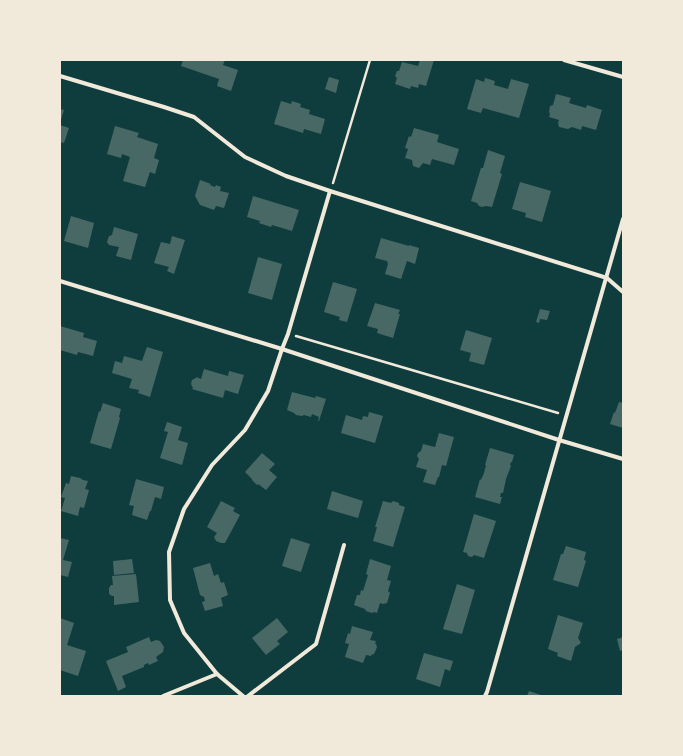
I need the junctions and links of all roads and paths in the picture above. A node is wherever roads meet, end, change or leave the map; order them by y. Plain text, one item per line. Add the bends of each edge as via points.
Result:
1 (370, 60) edge
2 (564, 60) edge
3 (60, 76) edge
4 (623, 77) edge
5 (330, 191) junction
6 (623, 219) edge
7 (607, 278) junction
8 (60, 281) edge
9 (623, 292) edge
10 (288, 334) junction
11 (282, 349) junction
12 (566, 415) junction
13 (559, 440) junction
14 (623, 459) edge
15 (344, 545) dead end
16 (217, 674) junction
17 (163, 696) edge
18 (243, 696) edge
19 (248, 696) edge
20 (485, 696) edge

1 - 5 path
2 - 4 street
3 - 5 street via 194,117 245,157 286,176
5 - 7 street
5 - 10 street
6 - 7 street
7 - 9 street
7 - 12 street
8 - 11 street
10 - 11 street
10 - 12 path
11 - 13 street
11 - 16 street via 268,391 245,430 212,465 184,509 169,552 170,600 184,634
12 - 13 street
13 - 14 street
13 - 20 street
15 - 19 street via 316,644
16 - 17 street
16 - 18 street

